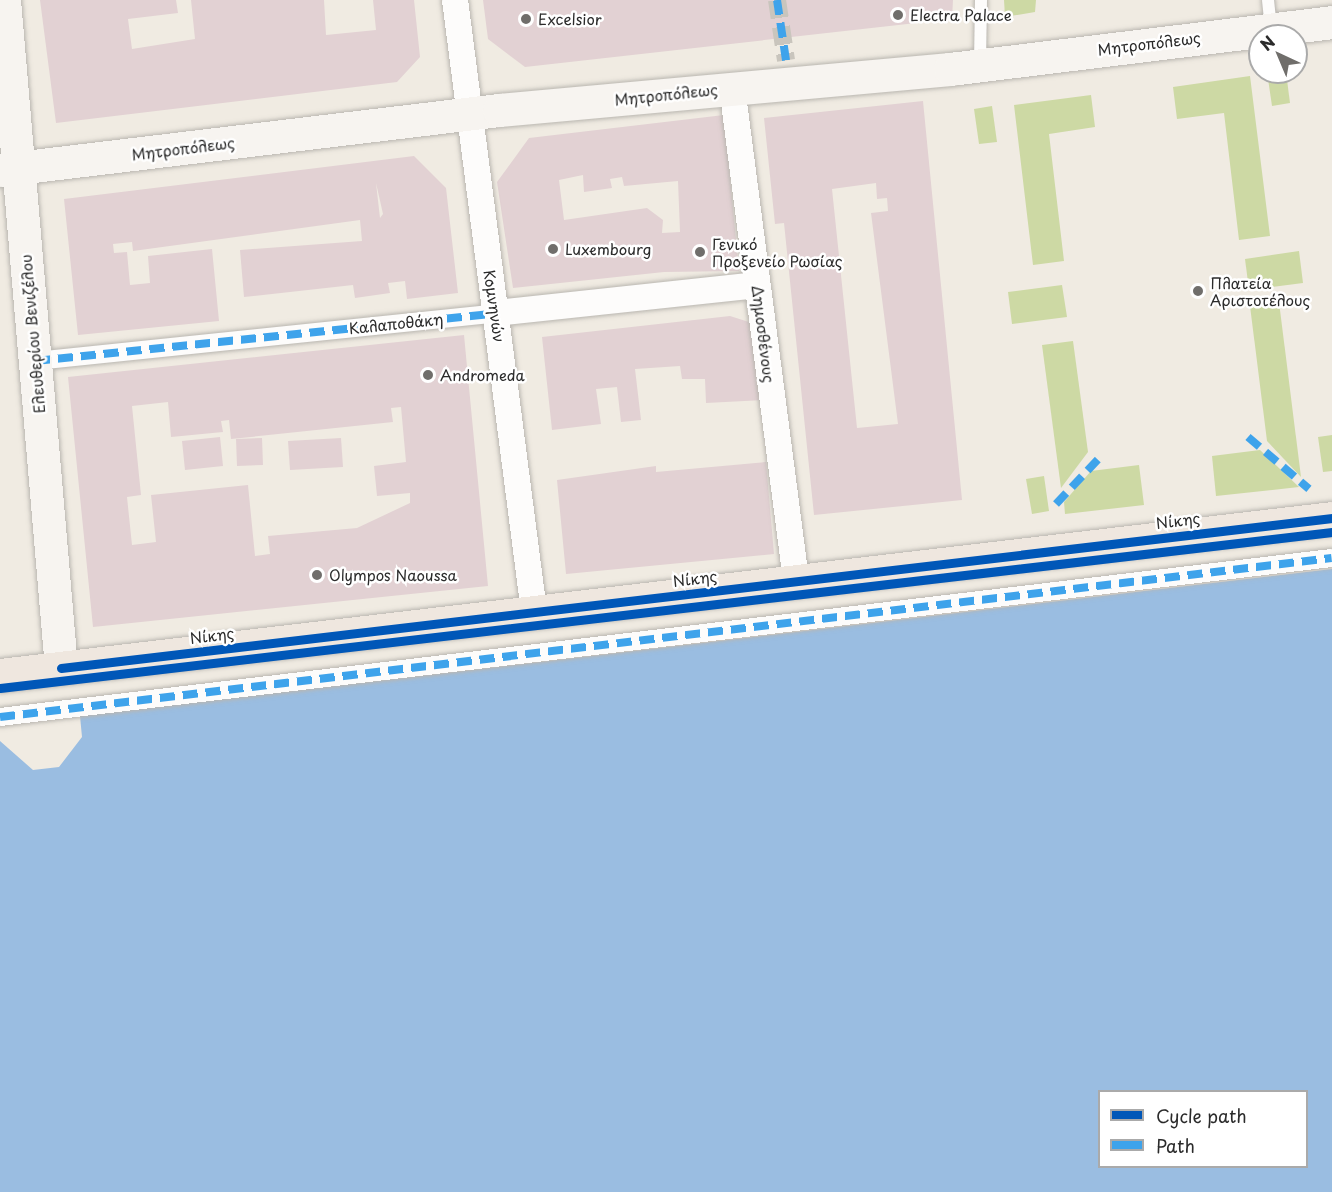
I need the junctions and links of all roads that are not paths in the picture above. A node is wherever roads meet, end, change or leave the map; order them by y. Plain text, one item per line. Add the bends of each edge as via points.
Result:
1 (4, 0) edge
2 (455, 0) edge
3 (981, 0) edge
4 (1269, 14) edge
5 (1332, 22) edge
6 (980, 64) junction
7 (732, 87) junction
8 (470, 114) junction
9 (8, 174) edge
10 (757, 285) junction
11 (496, 313) junction
12 (35, 361) junction
13 (1332, 518) edge
14 (1332, 558) edge
15 (796, 581) junction
16 (534, 612) junction
17 (61, 668) junction
18 (0, 675) edge
19 (0, 717) edge

1 - 9 main road, Ελευθερίου Βενιζέλου
2 - 8 street, Κομνηνών
3 - 6 lane
4 - 5 main road, Μητροπόλεως
4 - 6 main road, Μητροπόλεως
6 - 7 main road, Μητροπόλεως
7 - 8 main road, Μητροπόλεως
7 - 10 street, Δημοσθένους
8 - 9 main road, Μητροπόλεως
8 - 11 street, Κομνηνών
9 - 12 main road, Ελευθερίου Βενιζέλου
10 - 11 street, Καλαποθάκη
10 - 15 street, Δημοσθένους
11 - 12 street, Καλαποθάκη
11 - 16 street, Κομνηνών
12 - 17 main road, Ελευθερίου Βενιζέλου
13 - 15 main road, Νίκης
14 - 19 street
15 - 16 main road, Νίκης
16 - 17 main road, Νίκης
17 - 18 main road, Νίκης

